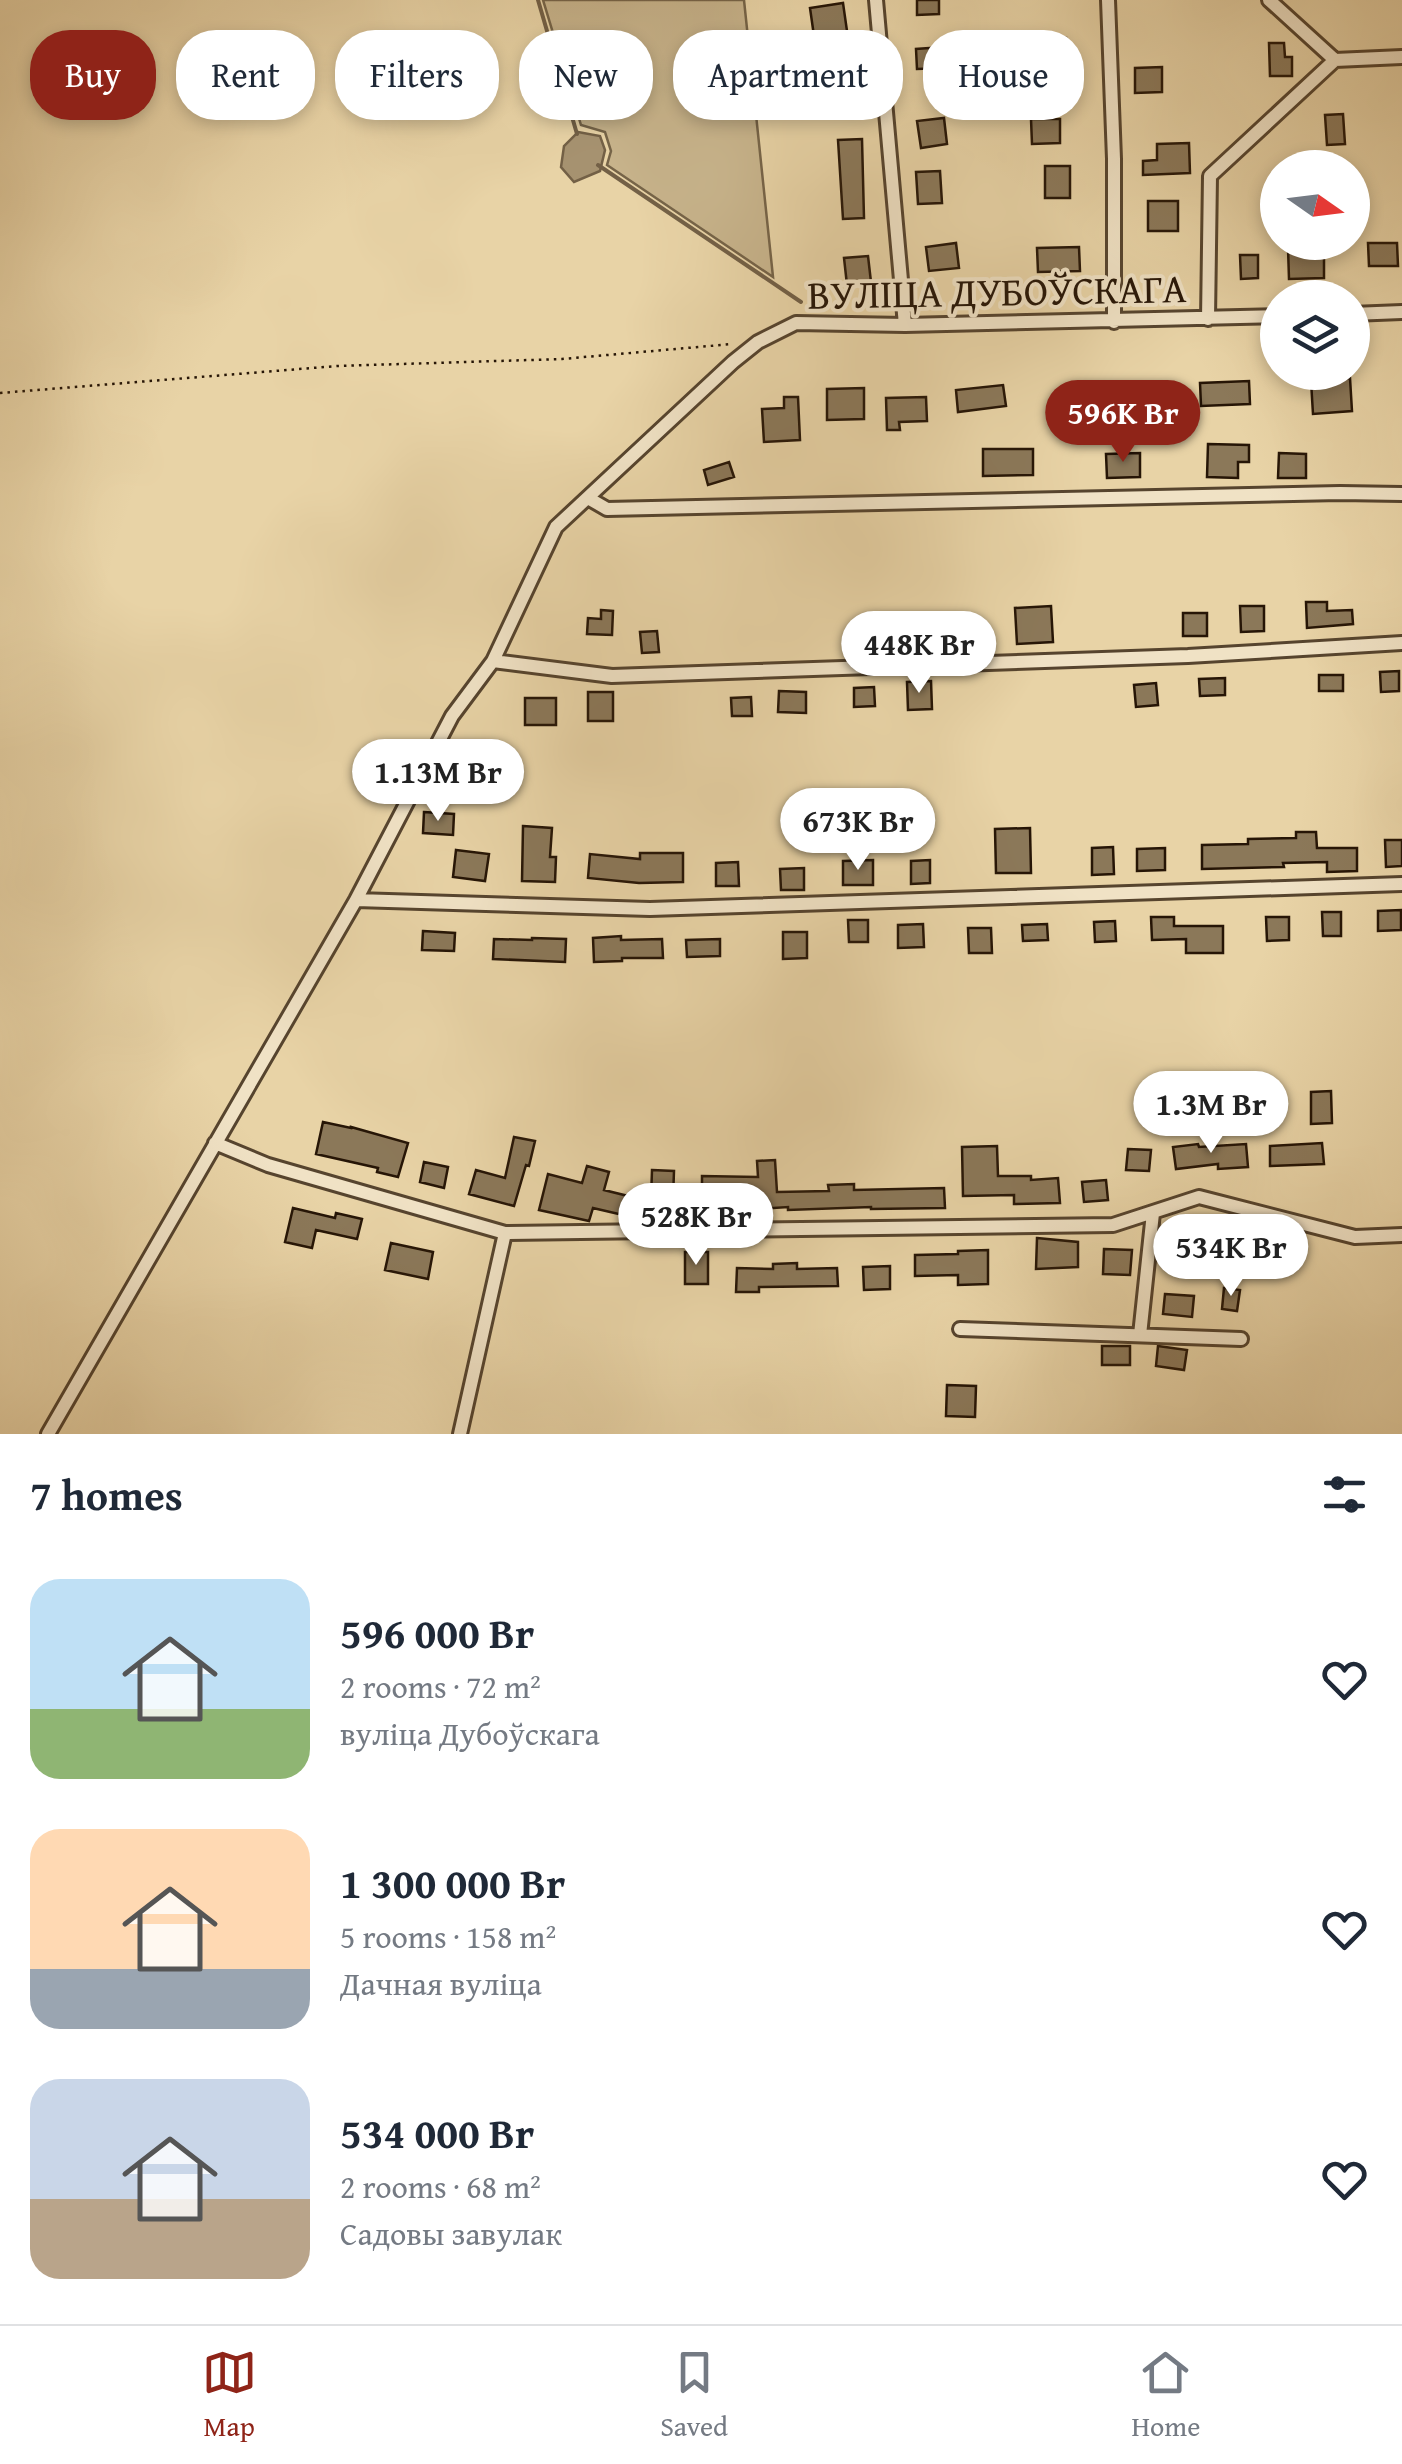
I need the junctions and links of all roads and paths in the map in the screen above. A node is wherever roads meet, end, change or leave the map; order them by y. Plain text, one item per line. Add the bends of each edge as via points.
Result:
1 (876, 0) edge
2 (1108, 0) edge
3 (1269, 0) edge
4 (1402, 57) edge
5 (1335, 60) junction
6 (1402, 312) edge
7 (1370, 313) edge
8 (1260, 317) edge
9 (1208, 319) junction
10 (1114, 322) junction
11 (905, 324) junction
12 (758, 342) junction
13 (0, 394) edge
14 (1402, 494) edge
15 (588, 498) junction
16 (1402, 643) edge
17 (492, 661) junction
18 (1402, 884) edge
19 (356, 900) junction
20 (216, 1143) junction
21 (1153, 1213) junction
22 (505, 1233) junction
23 (1402, 1235) edge
24 (960, 1329) dead end
25 (1140, 1335) junction
26 (1241, 1338) dead end
27 (48, 1434) edge
28 (460, 1434) edge

1 - 11 street
2 - 10 street
3 - 5 street
4 - 5 street
5 - 9 street via 1210,176
6 - 7 street
8 - 9 street, ВУЛІЦА ДУБОЎСКАГА
9 - 10 street, ВУЛІЦА ДУБОЎСКАГА
10 - 11 street, ВУЛІЦА ДУБОЎСКАГА
11 - 12 street, ВУЛІЦА ДУБОЎСКАГА via 796,324
12 - 13 path
12 - 15 street, ВУЛІЦА ДУБОЎСКАГА
14 - 15 street via 607,509
15 - 17 street, ВУЛІЦА ДУБОЎСКАГА via 556,527
16 - 17 street via 612,676
17 - 19 street, ВУЛІЦА ДУБОЎСКАГА via 452,716
18 - 19 street via 650,909
19 - 20 street, ВУЛІЦА ДУБОЎСКАГА
20 - 22 street via 268,1165
20 - 27 street, ВУЛІЦА ДУБОЎСКАГА
21 - 22 street via 1114,1225
21 - 23 street via 1199,1196 1355,1237
21 - 25 street
22 - 28 street
24 - 25 street
25 - 26 street

